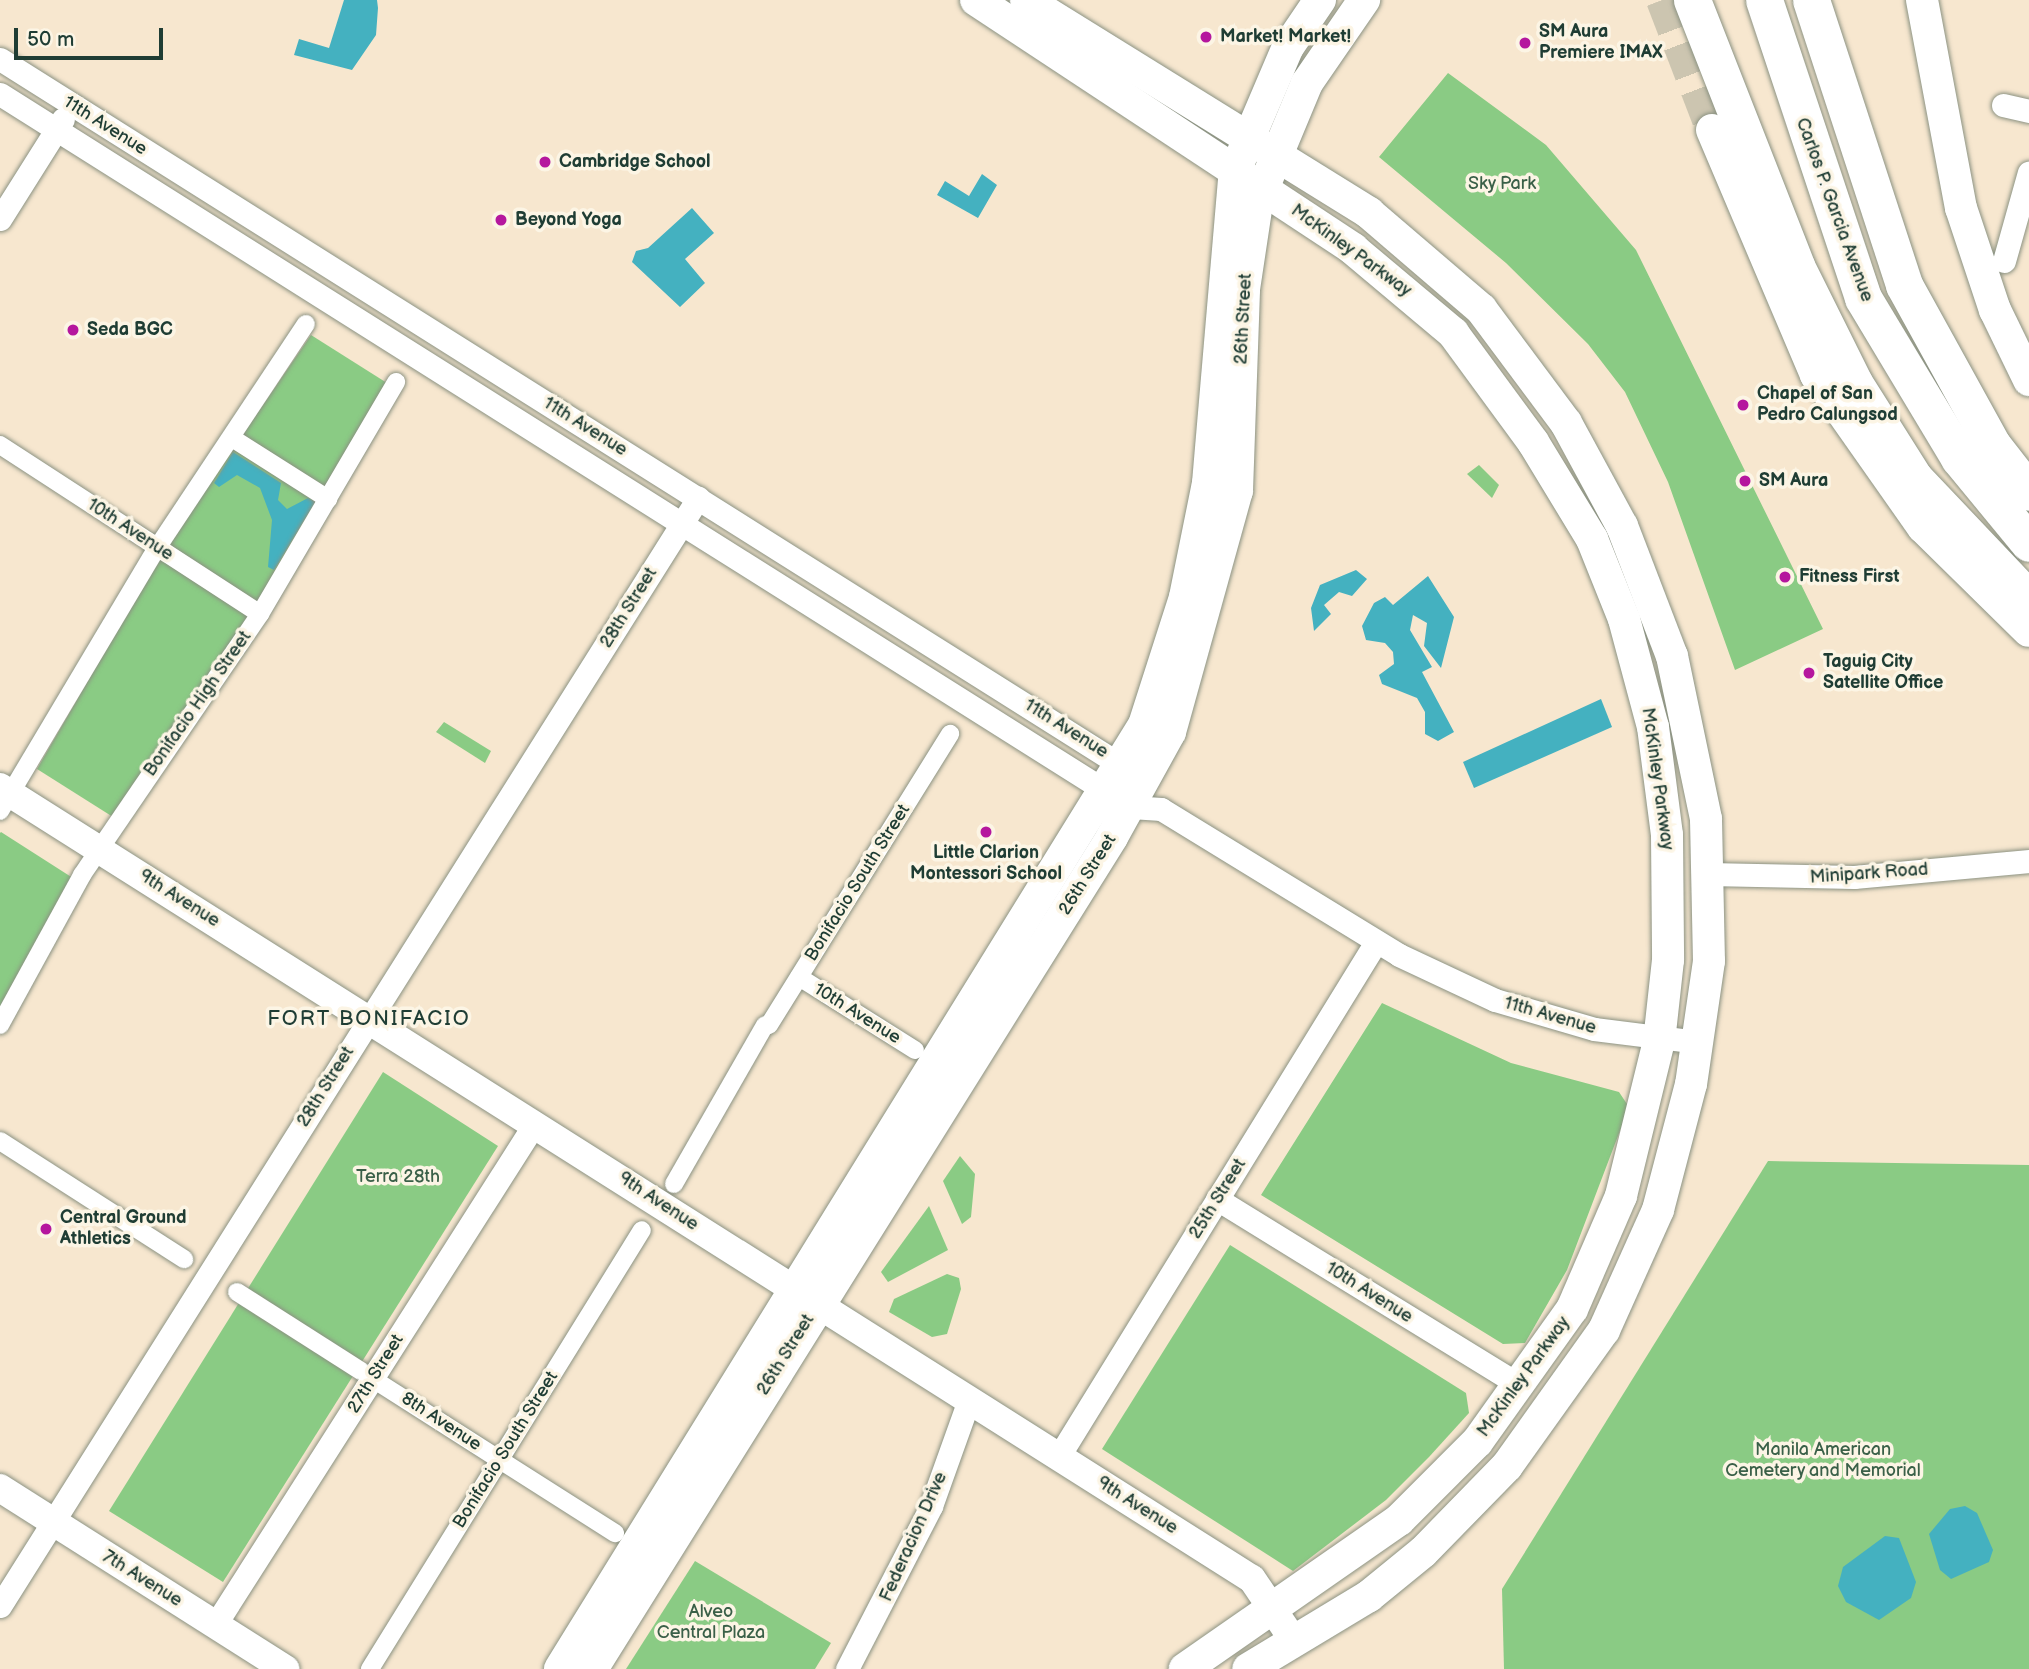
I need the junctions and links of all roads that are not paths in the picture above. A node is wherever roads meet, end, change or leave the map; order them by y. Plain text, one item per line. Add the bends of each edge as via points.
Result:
1 (976, 0) edge
2 (1026, 0) edge
3 (1320, 0) edge
4 (1364, 0) edge
5 (1692, 0) edge
6 (1764, 0) edge
7 (1811, 0) edge
8 (1922, 0) edge
9 (0, 59) edge
10 (0, 94) edge
11 (2003, 104) dead end
12 (72, 105) junction
13 (2029, 111) edge
14 (56, 130) junction
15 (1712, 130) tunnel mouth
16 (1247, 138) junction
17 (1274, 153) junction
18 (2029, 172) edge
19 (1248, 179) junction
20 (0, 219) edge
21 (2004, 261) dead end
22 (306, 324) dead end
23 (2029, 380) edge
24 (396, 382) dead end
25 (232, 438) junction
26 (0, 445) edge
27 (2029, 492) edge
28 (698, 498) junction
29 (328, 499) junction
30 (680, 527) junction
31 (2029, 543) edge
32 (157, 548) junction
33 (2029, 599) edge
34 (260, 614) junction
35 (2029, 631) edge
36 (948, 737) dead end
37 (1132, 791) junction
38 (4, 797) edge
39 (99, 849) junction
40 (2029, 861) edge
41 (1708, 874) junction
42 (1377, 942) junction
43 (799, 977) junction
44 (369, 1019) junction
45 (0, 1025) edge
46 (1659, 1041) junction
47 (1699, 1042) junction
48 (915, 1050) dead end
49 (535, 1123) junction
50 (0, 1141) edge
51 (674, 1184) dead end
52 (1217, 1199) junction
53 (642, 1230) dead end
54 (184, 1259) dead end
55 (237, 1292) dead end
56 (807, 1296) junction
57 (367, 1375) junction
58 (1521, 1386) junction
59 (969, 1401) junction
60 (1059, 1456) junction
61 (500, 1460) junction
62 (0, 1488) edge
63 (54, 1522) junction
64 (615, 1533) dead end
65 (0, 1606) edge
66 (1273, 1610) junction
67 (215, 1625) junction
68 (1294, 1641) junction
69 (285, 1669) edge
70 (370, 1669) edge
71 (560, 1669) edge
72 (592, 1669) edge
73 (847, 1669) edge
74 (1185, 1669) edge
75 (1248, 1669) edge

1 - 19 main road, McKinley Parkway
2 - 16 main road, McKinley Parkway
3 - 16 main road, 26th Street via 1289,47
4 - 17 main road, 26th Street via 1307,83
5 - 33 main road via 1796,266 1854,383 1914,478
6 - 31 main road, Carlos P. Garcia Avenue via 1863,298 1959,458
7 - 27 main road via 1904,285 1993,446
8 - 23 main road via 1961,208 1995,310
9 - 12 street, 11th Avenue
10 - 14 street, 11th Avenue
11 - 13 street
12 - 14 street
12 - 28 street, 11th Avenue
14 - 20 street
14 - 30 street, 11th Avenue
15 - 35 main road via 1816,375 1923,527
16 - 17 main road, McKinley Parkway
16 - 19 main road, 26th Street
17 - 19 main road, 26th Street
17 - 41 main road, McKinley Parkway via 1432,262 1481,309 1566,424 1622,526 1671,650 1706,819
18 - 21 street
19 - 37 main road, 26th Street via 1237,492 1170,732
19 - 46 main road, McKinley Parkway via 1405,287 1453,333 1533,442 1592,540 1637,667 1665,821 1668,960
22 - 25 street
24 - 29 street, Bonifacio High Street
25 - 29 street
25 - 32 street
26 - 32 street, 10th Avenue
28 - 30 street, 28th Street
28 - 37 street, 11th Avenue
29 - 34 street, Bonifacio High Street
30 - 37 street, 11th Avenue
30 - 44 street, 28th Street
32 - 34 street, 10th Avenue
32 - 38 street
34 - 39 street, Bonifacio High Street
36 - 43 street, Bonifacio South Street
37 - 42 street, 11th Avenue
37 - 56 main road, 26th Street
38 - 39 street, 9th Avenue
39 - 44 street, 9th Avenue
39 - 45 street, Bonifacio High Street
40 - 41 street, Minipark Road via 1854,877
41 - 47 main road, McKinley Parkway via 1709,961
42 - 46 street, 11th Avenue via 1495,1000
42 - 52 street, 25th Street
43 - 48 street, 10th Avenue
43 - 51 street, Bonifacio South Street
44 - 49 street, 9th Avenue
44 - 63 street, 28th Street
46 - 47 street, 11th Avenue
46 - 58 main road, McKinley Parkway via 1633,1157 1597,1261
47 - 68 main road, McKinley Parkway via 1655,1218 1631,1279 1575,1376 1507,1466 1423,1552 1370,1596
49 - 56 street, 9th Avenue
49 - 57 street, 27th Street
50 - 54 street
52 - 58 street, 10th Avenue
52 - 60 street, 25th Street
53 - 61 street, Bonifacio South Street
55 - 57 street, 8th Avenue
56 - 59 street, 9th Avenue
56 - 71 main road, 26th Street
56 - 72 main road, 26th Street
57 - 61 street, 8th Avenue
57 - 67 street, 27th Street
58 - 66 main road, McKinley Parkway via 1477,1442 1399,1520
59 - 60 street, 9th Avenue
59 - 73 street, Federacion Drive via 931,1506
60 - 66 street, 9th Avenue via 1252,1579
61 - 64 street, 8th Avenue
61 - 70 street, Bonifacio South Street
62 - 63 street, 7th Avenue
63 - 65 street, 28th Street
63 - 67 street, 7th Avenue
66 - 68 street, 9th Avenue
66 - 74 main road, McKinley Parkway
67 - 69 street, 7th Avenue
68 - 75 main road, McKinley Parkway

